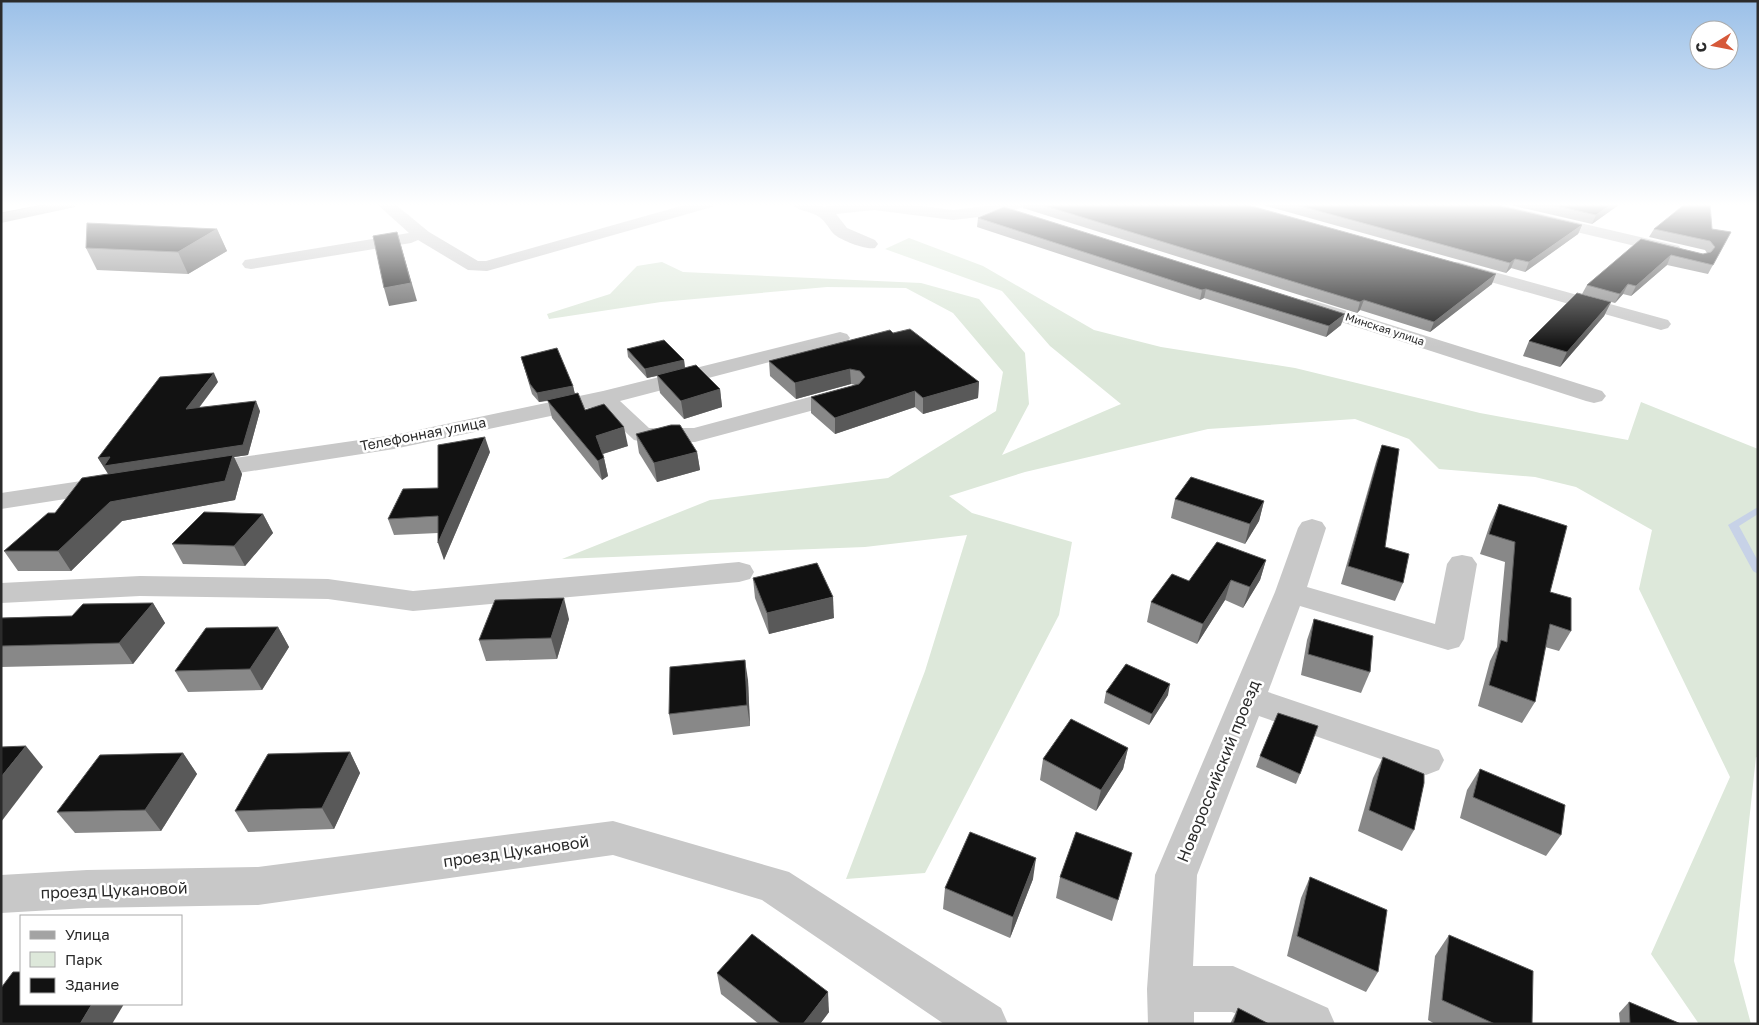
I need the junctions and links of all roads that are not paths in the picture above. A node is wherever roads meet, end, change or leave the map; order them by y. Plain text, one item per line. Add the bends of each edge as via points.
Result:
1 (326, 252) edge
2 (450, 252) edge
3 (539, 252) edge
4 (1681, 252) edge
5 (1690, 254) edge
6 (1443, 262) edge
7 (251, 264) dead end
8 (1289, 299) edge
9 (1661, 324) dead end
10 (840, 338) dead end
11 (851, 393) edge
12 (1594, 396) dead end
13 (603, 398) junction
14 (182, 474) edge
15 (134, 481) edge
16 (1, 501) edge
17 (1312, 528) dead end
18 (1462, 564) dead end
19 (739, 572) dead end
20 (1290, 592) junction
21 (1, 593) edge
22 (1248, 700) junction
23 (1426, 760) dead end
24 (1, 894) edge
25 (1170, 1006) edge
26 (985, 1024) edge
27 (1312, 1024) edge

1 - 7 street
2 - 3 street via 474,266 487,266
4 - 5 street
6 - 9 street
8 - 12 street, Минская улица
10 - 13 street, Телефонная улица
11 - 13 street via 695,435 643,435
13 - 14 street, Телефонная улица via 394,442
15 - 16 street
17 - 20 street, Новороссийский проезд
18 - 20 street via 1448,638
19 - 21 street via 413,601 328,588 140,586
20 - 22 street, Новороссийский проезд
22 - 23 street
22 - 25 street, Новороссийский проезд via 1176,875
24 - 26 street, проезд Цукановой via 258,886 613,838 774,885
25 - 27 street via 1233,989

